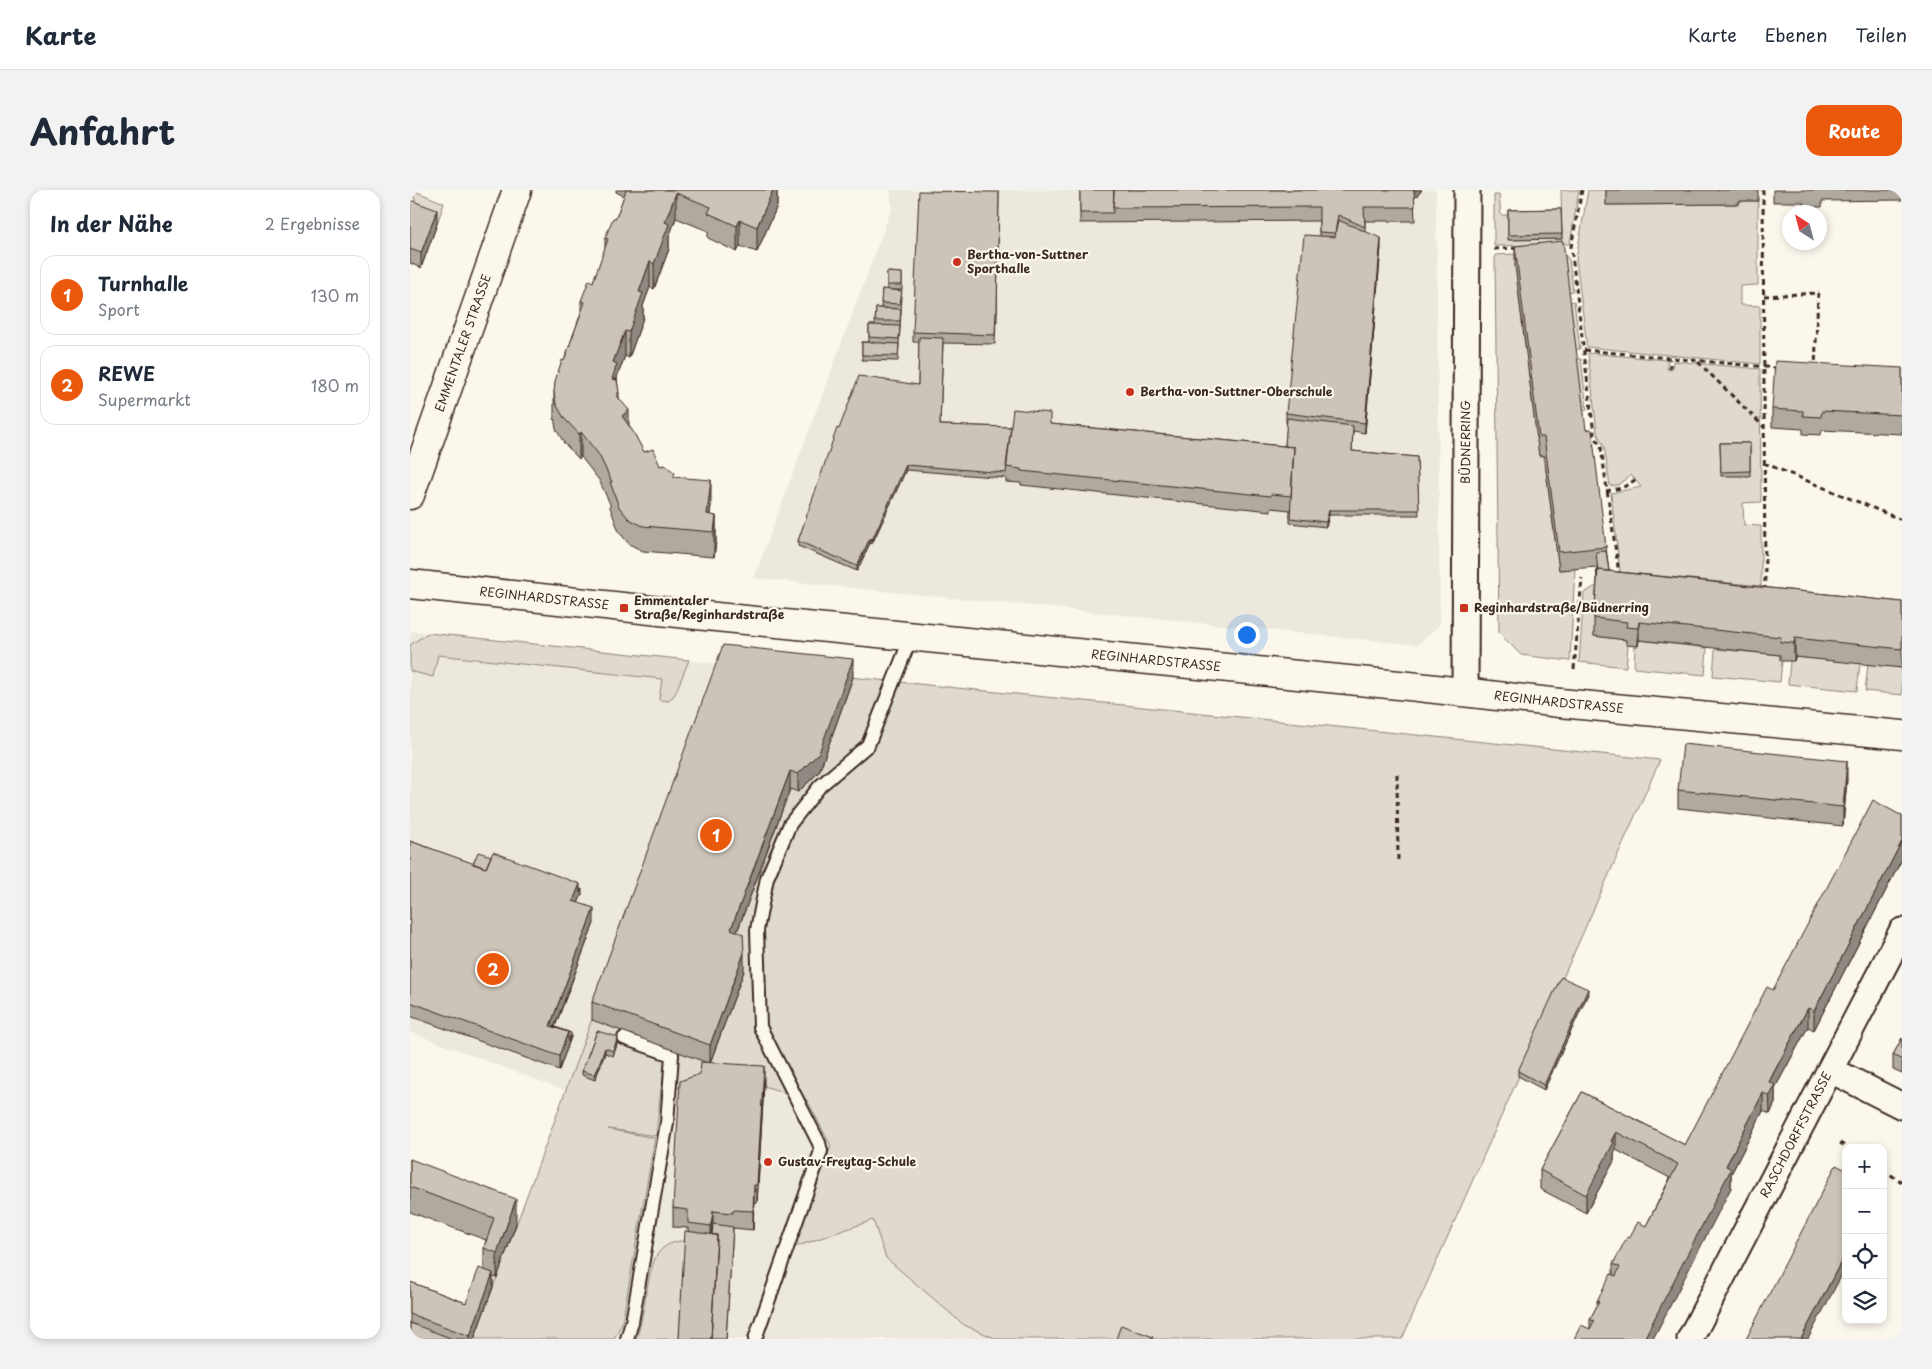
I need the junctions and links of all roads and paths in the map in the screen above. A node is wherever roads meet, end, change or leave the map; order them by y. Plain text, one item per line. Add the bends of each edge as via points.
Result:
1 (517, 190) edge
2 (1468, 190) edge
3 (1582, 190) edge
4 (1763, 190) edge
5 (1562, 247) edge
6 (1571, 247) junction
7 (1524, 248) edge
8 (1488, 249) dead end
9 (1764, 296) junction
10 (1584, 350) junction
11 (1670, 358) junction
12 (1698, 361) junction
13 (1764, 368) junction
14 (1781, 368) edge
15 (1670, 369) dead end
16 (1806, 370) edge
17 (1764, 427) junction
18 (1764, 463) junction
19 (1636, 480) dead end
20 (1606, 491) junction
21 (410, 495) edge
22 (1902, 520) edge
23 (1628, 575) edge
24 (1582, 578) edge
25 (410, 584) edge
26 (1756, 591) edge
27 (911, 637) junction
28 (1574, 669) dead end
29 (1465, 692) junction
30 (1902, 735) edge
31 (1397, 774) dead end
32 (1398, 862) dead end
33 (1902, 932) edge
34 (624, 1038) edge
35 (1831, 1070) junction
36 (1902, 1106) edge
37 (1887, 1173) edge
38 (1902, 1182) edge
39 (627, 1339) edge
40 (755, 1339) edge
41 (1690, 1339) edge

1 - 21 street, EMMENTALER STRASSE
2 - 29 street, BÜDNERRING
3 - 6 path
4 - 9 path
5 - 6 path
6 - 10 path
7 - 8 path
9 - 13 path
9 - 16 path via 1818,293 1815,371
10 - 11 path
10 - 20 path via 1594,434 1601,447
11 - 12 path
11 - 15 path
12 - 13 path
12 - 17 path
13 - 14 path
13 - 17 path
17 - 18 path
18 - 22 path
18 - 26 path via 1766,592
19 - 20 path via 1622,488
20 - 23 path via 1618,574
24 - 28 path
25 - 27 street, REGINHARDSTRASSE
27 - 29 street, REGINHARDSTRASSE
27 - 40 lane via 868,745 820,786 790,824 767,878 757,930 760,1027 819,1143 820,1151
29 - 30 street, REGINHARDSTRASSE via 1560,704
31 - 32 path
33 - 35 street, RASCHDORFFSTRASSE
34 - 39 lane via 672,1055 667,1123
35 - 36 street
35 - 41 street, RASCHDORFFSTRASSE
37 - 38 path

